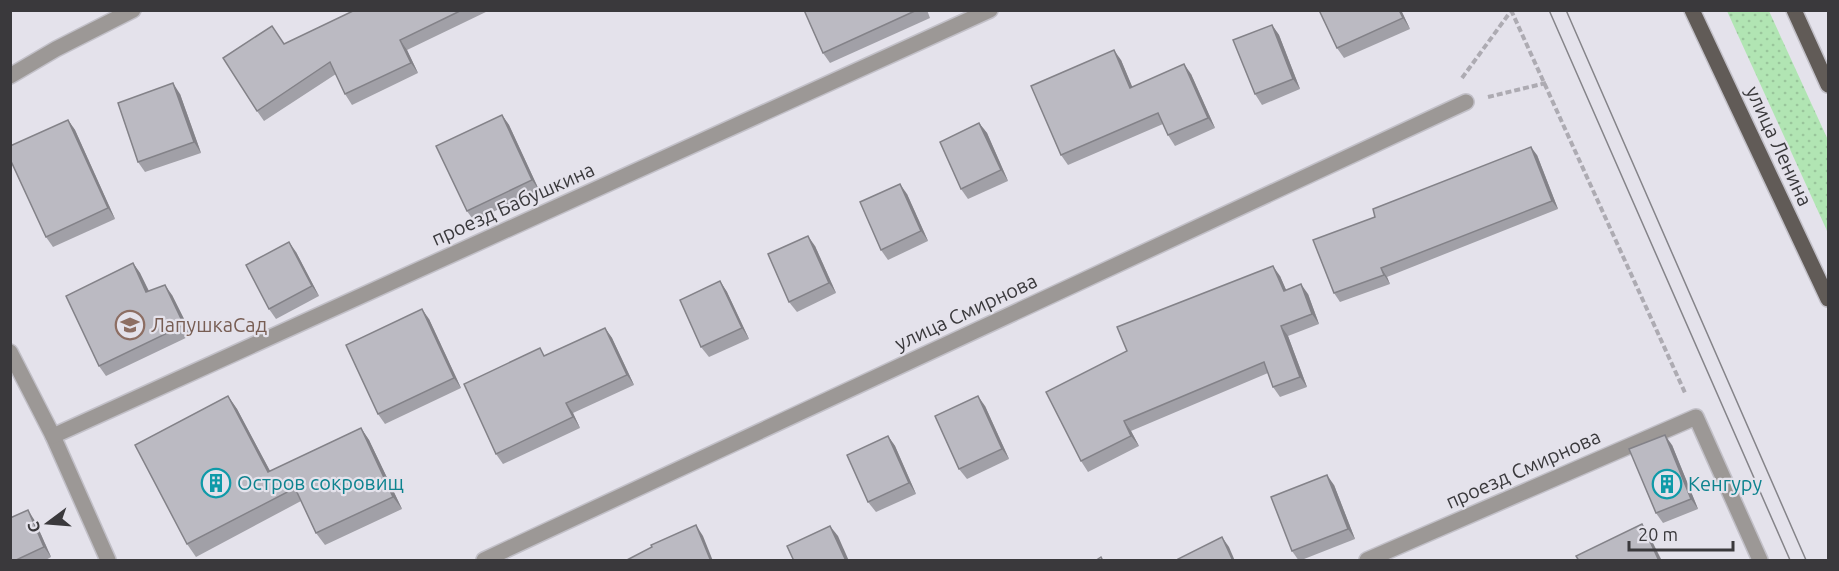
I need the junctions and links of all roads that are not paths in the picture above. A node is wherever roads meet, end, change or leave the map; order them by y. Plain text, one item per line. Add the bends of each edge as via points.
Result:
1 (133, 10) edge
2 (990, 10) edge
3 (1692, 10) edge
4 (1794, 10) edge
5 (10, 76) edge
6 (1828, 85) edge
7 (1466, 102) road end
8 (1828, 299) edge
9 (11, 352) edge
10 (53, 436) junction
11 (108, 561) edge
12 (484, 561) edge
13 (1367, 561) edge
14 (1760, 561) edge

1 - 5 street
2 - 10 street, проезд Бабушкина
3 - 8 main road, улица Ленина
4 - 6 main road
7 - 12 street, улица Смирнова
9 - 10 street
10 - 11 street
13 - 14 street, проезд Смирнова via 1696,417

